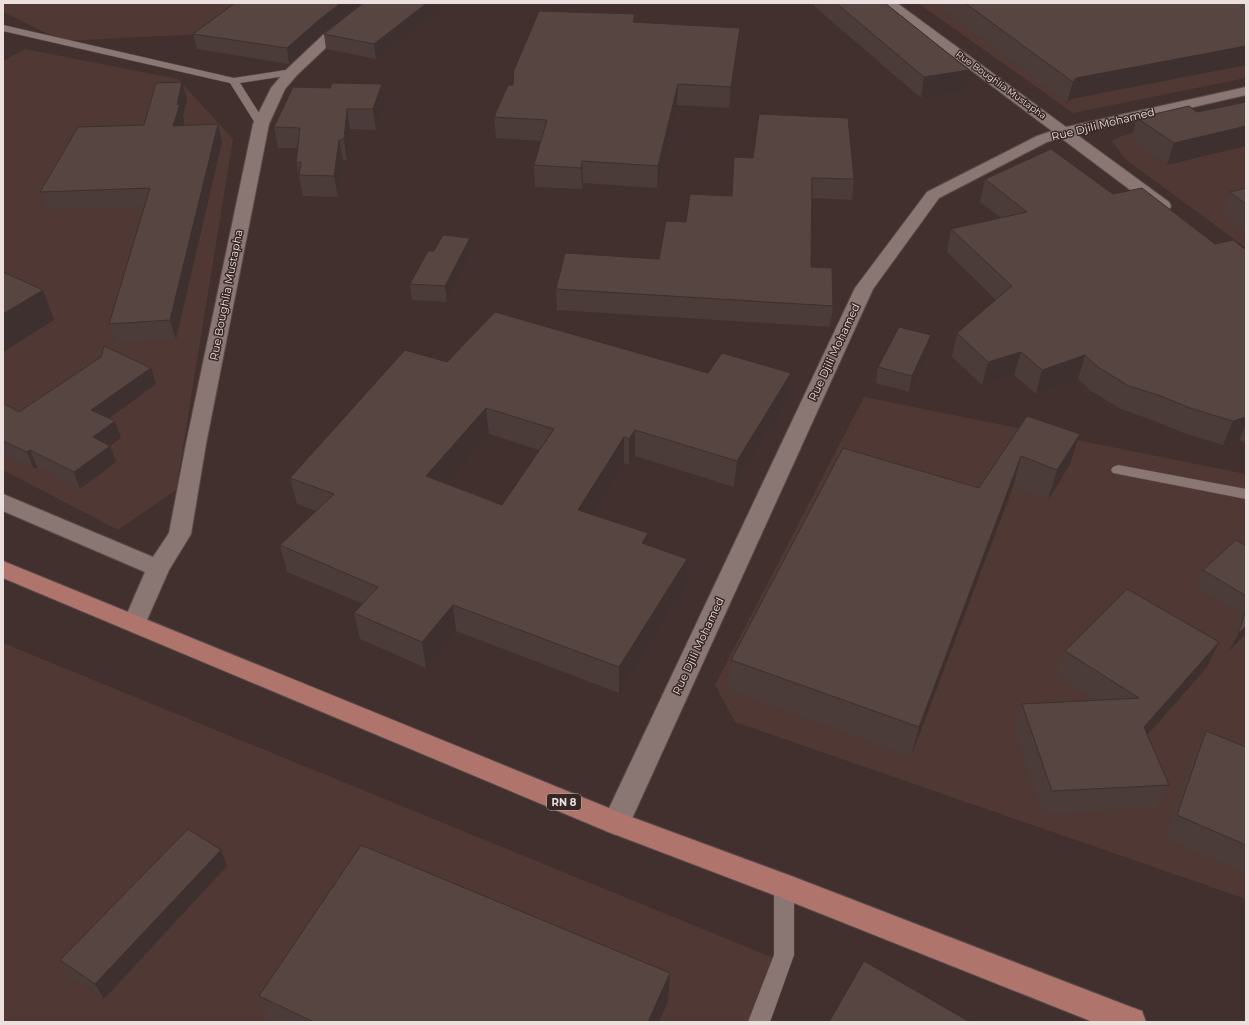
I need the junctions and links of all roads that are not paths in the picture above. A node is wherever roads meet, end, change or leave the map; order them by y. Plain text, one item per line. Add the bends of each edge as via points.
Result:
1 (374, 3) edge
2 (889, 3) edge
3 (3, 28) edge
4 (292, 72) junction
5 (234, 81) junction
6 (1246, 91) edge
7 (261, 124) junction
8 (1064, 132) junction
9 (1177, 217) edge
10 (1118, 470) dead end
11 (1246, 494) edge
12 (3, 502) edge
13 (158, 568) junction
14 (3, 569) edge
15 (136, 623) junction
16 (616, 823) junction
17 (784, 886) junction
18 (759, 1022) edge
19 (1131, 1022) edge

1 - 4 street, Rue Boughlia Mustapha via 328,38
2 - 8 street, Rue Boughlia Mustapha
3 - 5 lane
4 - 5 lane
4 - 7 street, Rue Boughlia Mustapha via 278,88
5 - 7 lane
6 - 8 street, Rue Djili Mohamed
7 - 13 street, Rue Boughlia Mustapha via 180,534
8 - 9 street, Rue Boughlia Mustapha
8 - 16 street, Rue Djili Mohamed via 1042,139 933,194 864,288
10 - 11 lane
12 - 13 street
13 - 15 street, Rue Boughlia Mustapha
14 - 15 main road, RN 8
15 - 16 main road, RN 8
16 - 17 main road, RN 8
17 - 18 lane via 784,955
17 - 19 main road, RN 8

